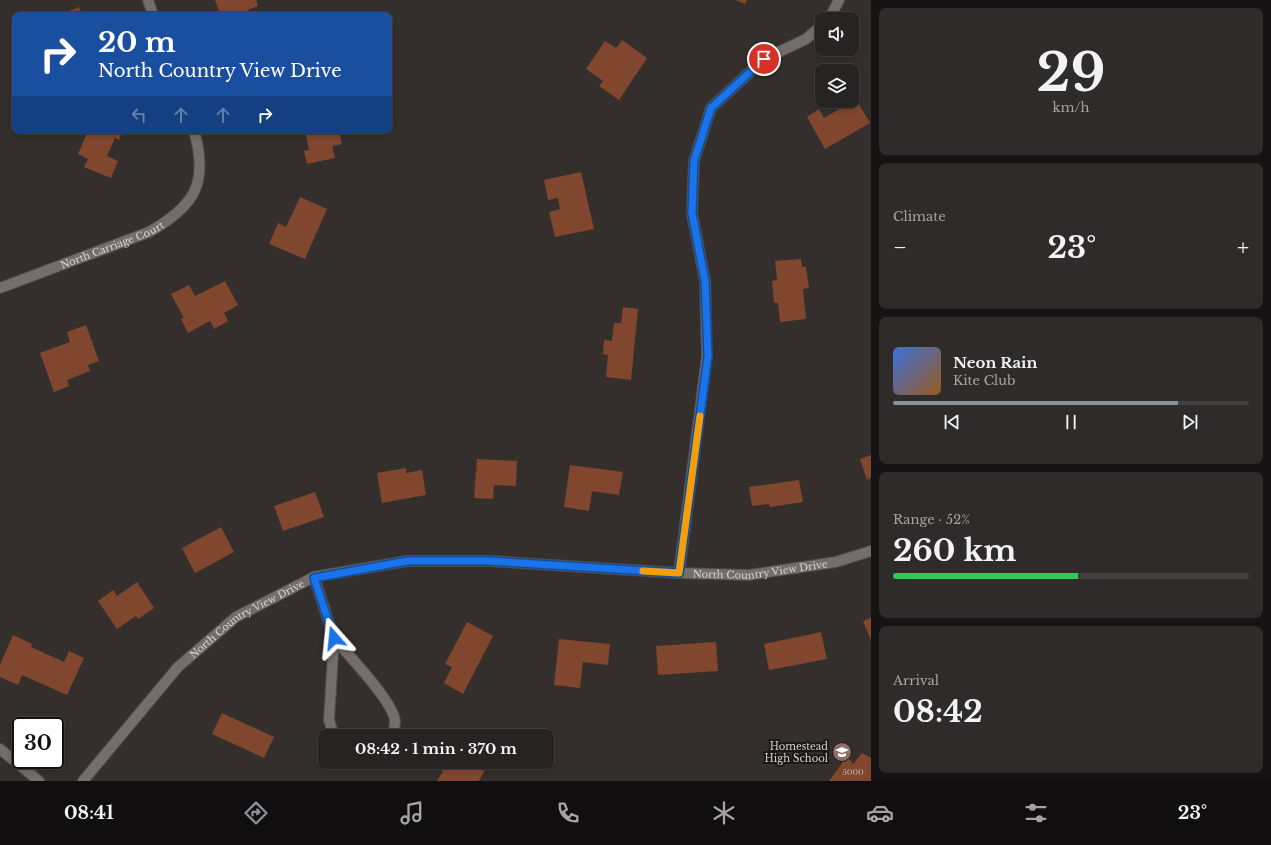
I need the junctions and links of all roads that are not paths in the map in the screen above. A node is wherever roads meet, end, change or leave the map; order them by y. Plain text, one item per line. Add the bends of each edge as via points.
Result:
1 (148, 0) edge
2 (839, 0) edge
3 (152, 12) edge
4 (833, 12) edge
5 (815, 31) edge
6 (195, 134) edge
7 (0, 288) edge
8 (871, 551) edge
9 (679, 573) junction
10 (314, 578) junction
11 (334, 638) junction
12 (332, 729) edge
13 (394, 729) edge
14 (0, 749) edge
15 (39, 781) edge
16 (83, 781) edge

1 - 3 street
2 - 4 street
5 - 9 street via 806,39 764,59 711,108 694,161 692,213 705,281 708,356
6 - 7 street, North Carriage Court via 199,149 200,174 194,194 184,208 167,222 149,232
8 - 9 street, North Country View Drive via 836,562 749,575
9 - 10 street, North Country View Drive via 490,561 407,561
10 - 11 street
10 - 16 street, North Country View Drive via 236,617 178,667
11 - 12 street via 329,720
11 - 13 street via 381,693 395,720
14 - 15 street

